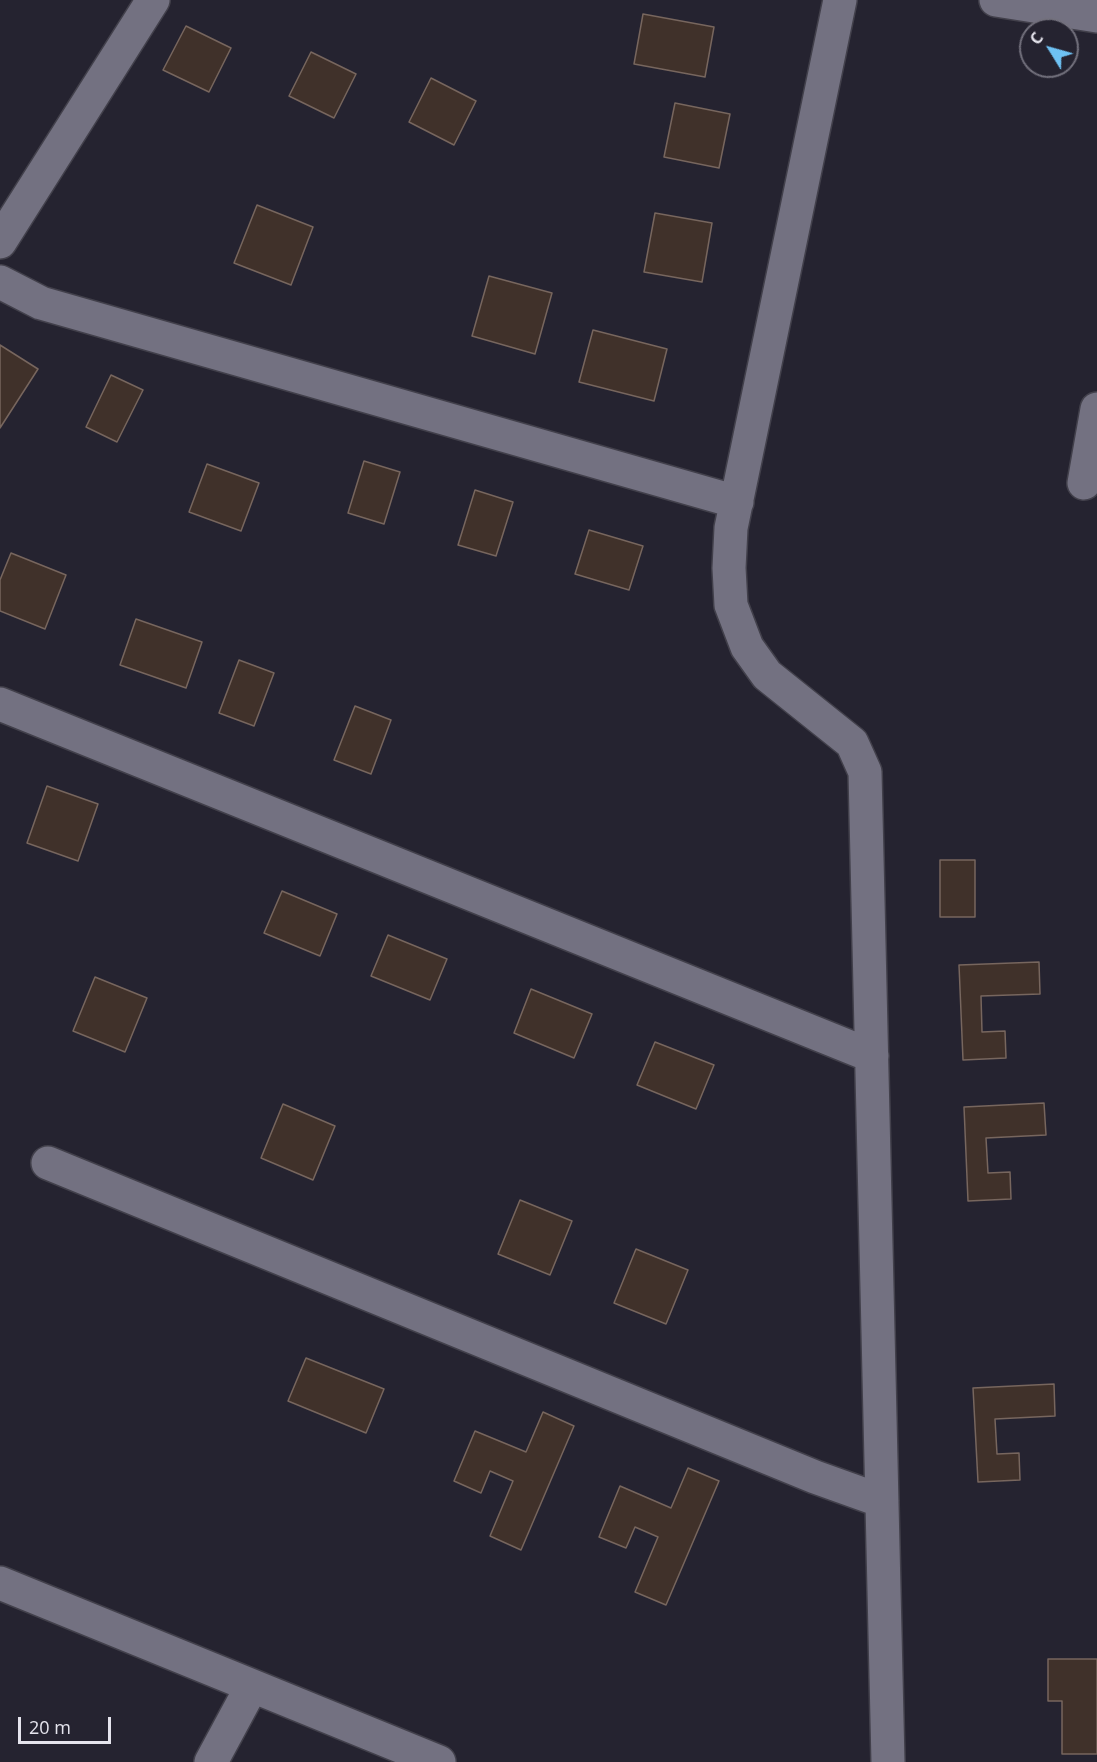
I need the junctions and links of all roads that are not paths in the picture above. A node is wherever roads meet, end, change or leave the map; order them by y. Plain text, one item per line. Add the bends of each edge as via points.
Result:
1 (153, 0) edge
2 (840, 0) edge
3 (996, 0) edge
4 (1097, 16) edge
5 (0, 242) edge
6 (0, 282) edge
7 (1097, 409) edge
8 (1084, 483) dead end
9 (737, 501) junction
10 (0, 704) edge
11 (872, 1056) junction
12 (48, 1163) dead end
13 (882, 1501) junction
14 (0, 1583) edge
15 (252, 1686) junction
16 (211, 1762) edge
17 (439, 1762) edge
18 (888, 1762) edge

1 - 5 street
2 - 9 street
3 - 4 street
6 - 9 street via 41,303
7 - 8 street
9 - 11 street via 731,528 731,605 747,646 767,675 852,743 865,772
10 - 11 street
11 - 13 street
12 - 13 street
13 - 18 street
14 - 15 street
15 - 16 street
15 - 17 street

